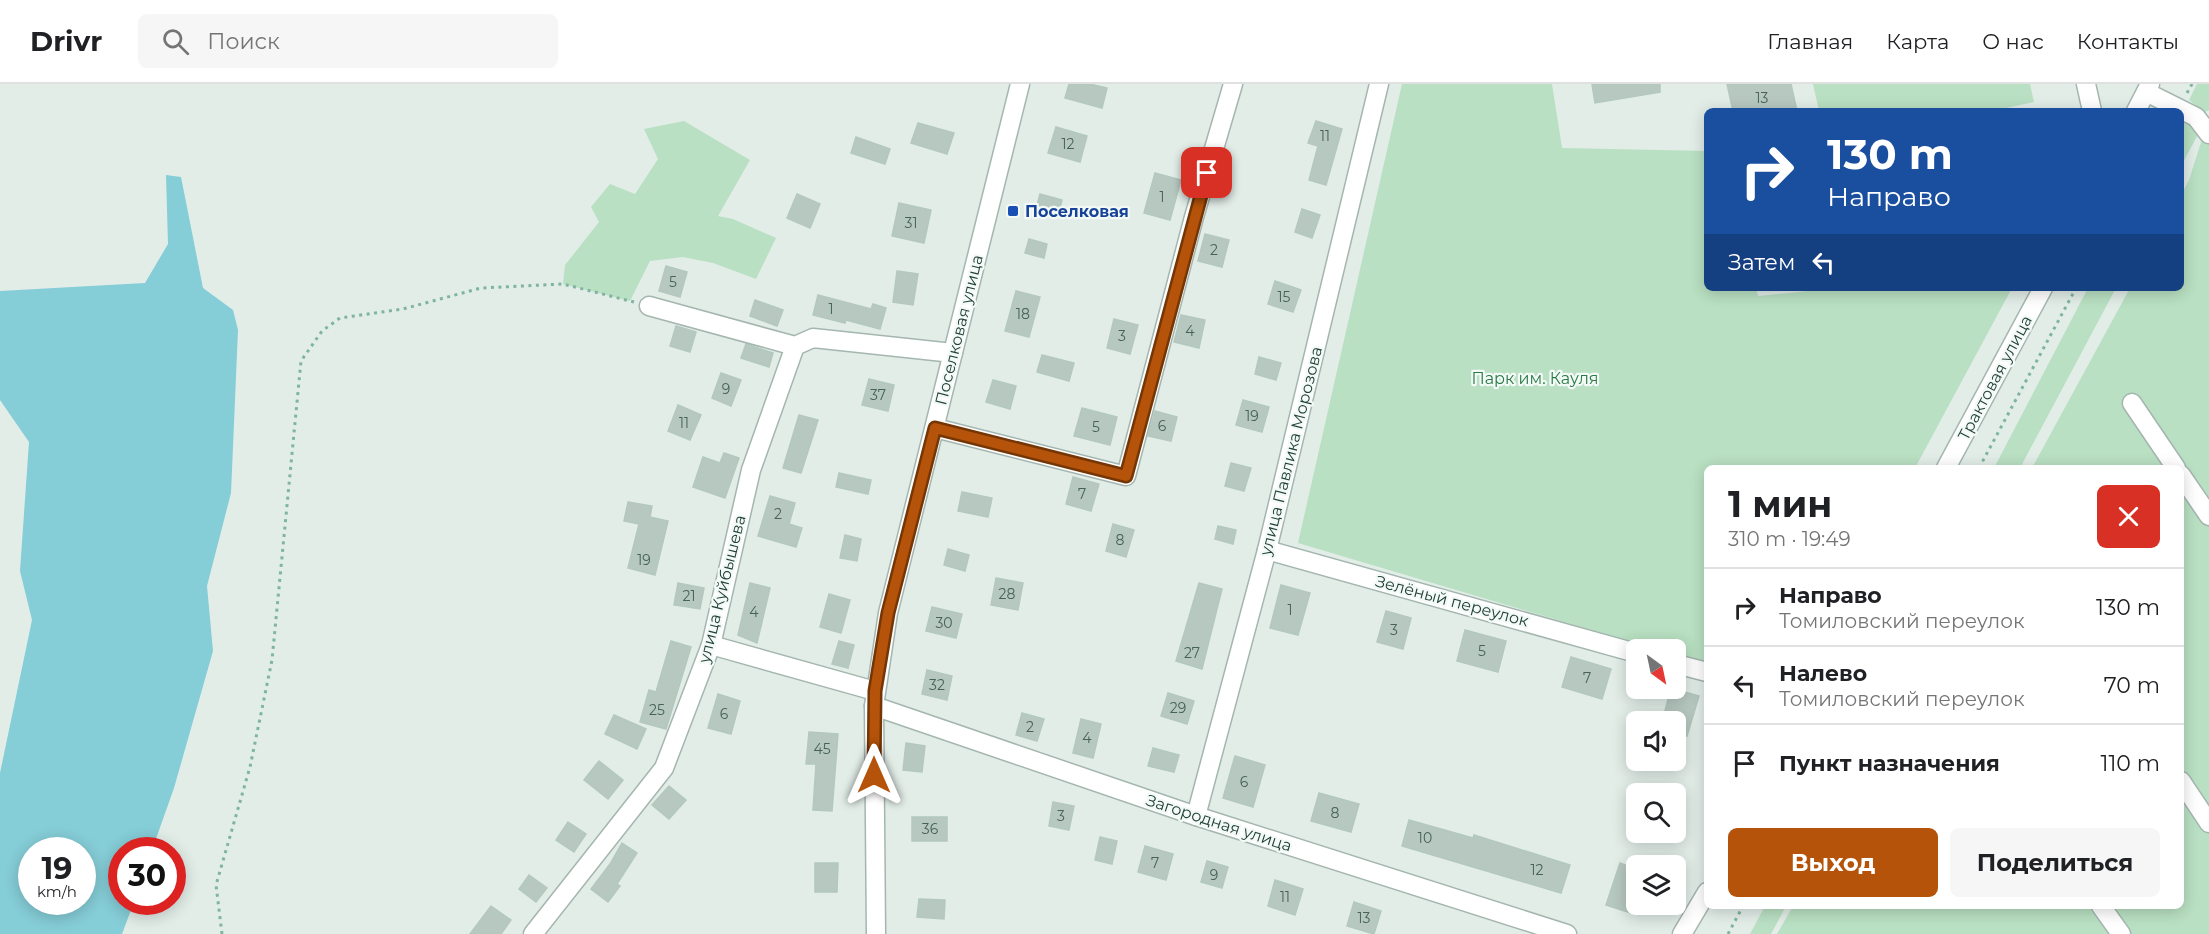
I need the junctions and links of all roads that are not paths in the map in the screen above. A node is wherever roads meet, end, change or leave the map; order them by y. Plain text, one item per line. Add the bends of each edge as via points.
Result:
1 (1020, 84) edge
2 (1233, 84) edge
3 (1379, 84) edge
4 (2086, 84) edge
5 (2148, 88) edge
6 (2091, 108) edge
7 (2138, 108) edge
8 (2181, 108) edge
9 (2184, 110) edge
10 (2209, 134) edge
11 (2041, 291) edge
12 (649, 306) road end
13 (795, 346) junction
14 (953, 353) junction
15 (2132, 403) dead end
16 (935, 428) junction
17 (1948, 465) edge
18 (2174, 465) edge
19 (2184, 479) edge
20 (2209, 516) edge
21 (1267, 550) junction
22 (711, 645) junction
23 (1626, 650) edge
24 (1686, 667) edge
25 (1704, 671) edge
26 (874, 699) junction
27 (2184, 786) edge
28 (1196, 816) junction
29 (2209, 824) edge
30 (1704, 897) edge
31 (2103, 909) edge
32 (534, 934) edge
33 (876, 934) edge
34 (1567, 934) edge
35 (1682, 934) edge
36 (2121, 934) edge

1 - 14 street, Поселковая улица
2 - 16 street via 1126,476
3 - 21 street, улица Павлика Морозова
4 - 6 street
5 - 7 street
5 - 8 street
9 - 10 street via 2196,117
11 - 17 street, Трактовая улица
12 - 13 street
13 - 14 street via 813,338
13 - 22 street, улица Куйбышева via 751,470
14 - 16 street, Поселковая улица
15 - 18 street
16 - 26 street, Поселковая улица via 888,613
19 - 20 street
21 - 23 street, Зелёный переулок
21 - 28 street, улица Павлика Морозова
22 - 26 street, Загородная улица
22 - 32 street, улица Куйбышева via 664,768
24 - 25 street
26 - 28 street, Загородная улица
26 - 33 street, Поселковая улица
27 - 29 street
28 - 34 street, Загородная улица
30 - 35 street
31 - 36 street

